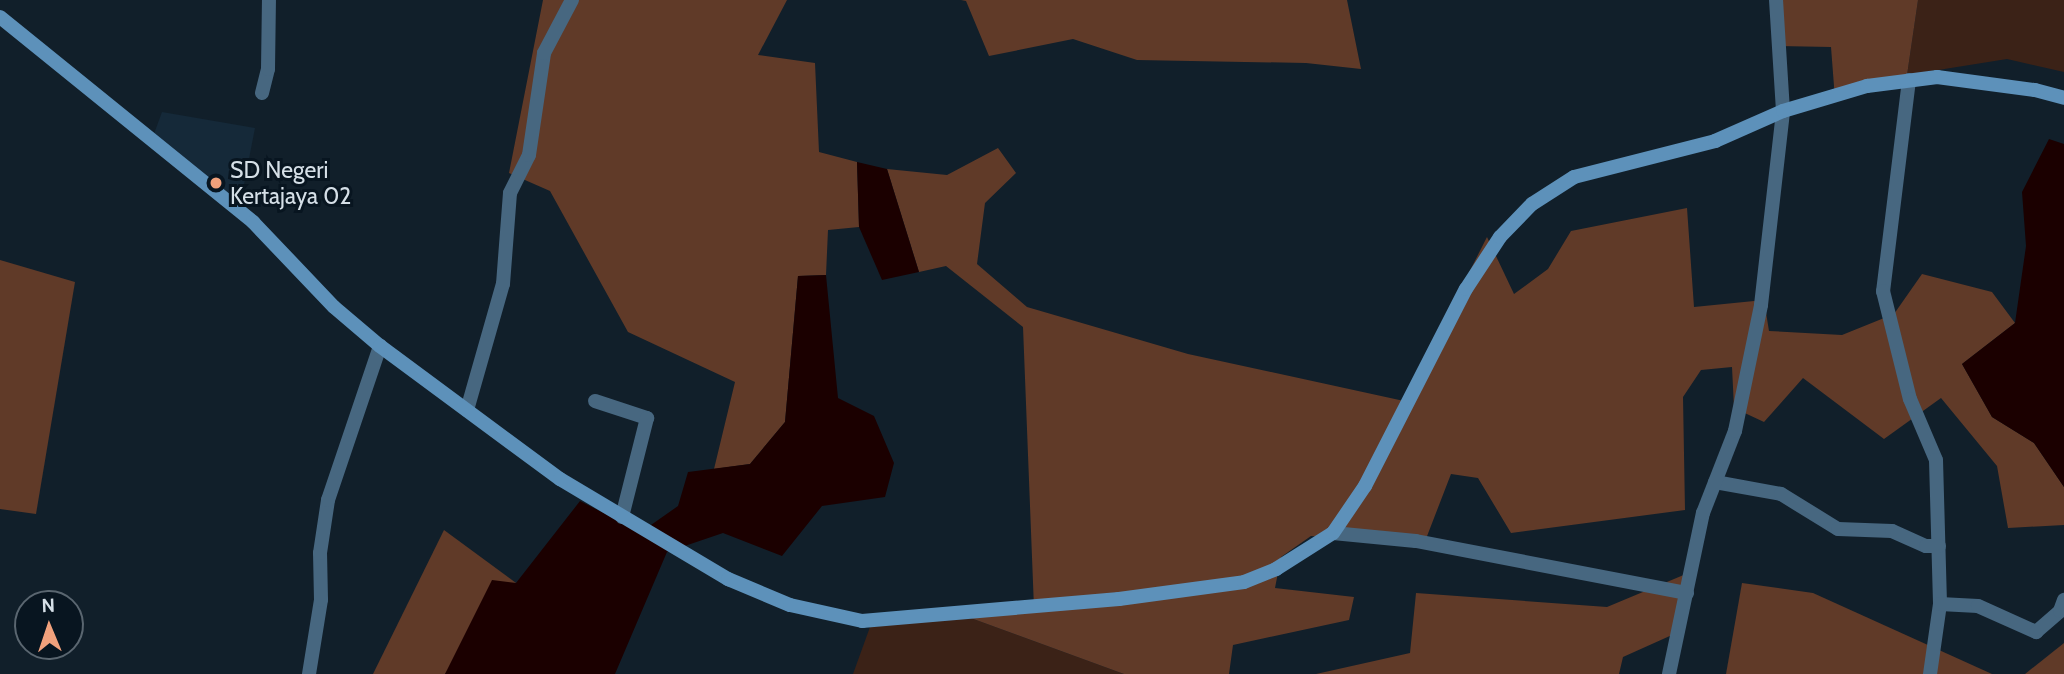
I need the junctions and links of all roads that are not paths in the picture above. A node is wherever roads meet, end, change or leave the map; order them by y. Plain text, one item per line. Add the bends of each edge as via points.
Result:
1 (269, 0) edge
2 (572, 0) edge
3 (1776, 0) edge
4 (0, 17) edge
5 (1909, 80) junction
6 (262, 93) dead end
7 (2064, 98) edge
8 (1783, 111) junction
9 (380, 346) junction
10 (595, 401) dead end
11 (467, 410) junction
12 (1715, 482) junction
13 (622, 517) junction
14 (1333, 533) junction
15 (1940, 546) junction
16 (1687, 593) junction
17 (2064, 600) edge
18 (1940, 604) junction
19 (309, 674) edge
20 (1669, 674) edge
21 (1930, 674) edge

1 - 6 street via 268,69
2 - 11 street via 544,53 529,155 510,193 503,284
3 - 8 street
4 - 9 street via 253,222 334,307
5 - 7 street via 1937,77 2035,89
5 - 8 street via 1867,86
5 - 15 street via 1883,291 1910,399 1937,460
8 - 12 street via 1761,305 1735,431
8 - 14 street via 1715,141 1574,177 1532,204 1500,237 1466,289 1365,486
9 - 11 street
9 - 19 street via 328,500 320,553 321,600
10 - 13 street via 647,418
11 - 13 street via 560,479
12 - 15 street via 1781,495 1838,529 1892,531 1926,546
12 - 16 street via 1703,513
13 - 14 street via 728,579 790,605 862,621 1119,599 1244,582 1276,569
14 - 16 street via 1416,541
15 - 18 street
16 - 20 street
17 - 18 street via 2060,611 2036,632 1978,606
18 - 21 street

